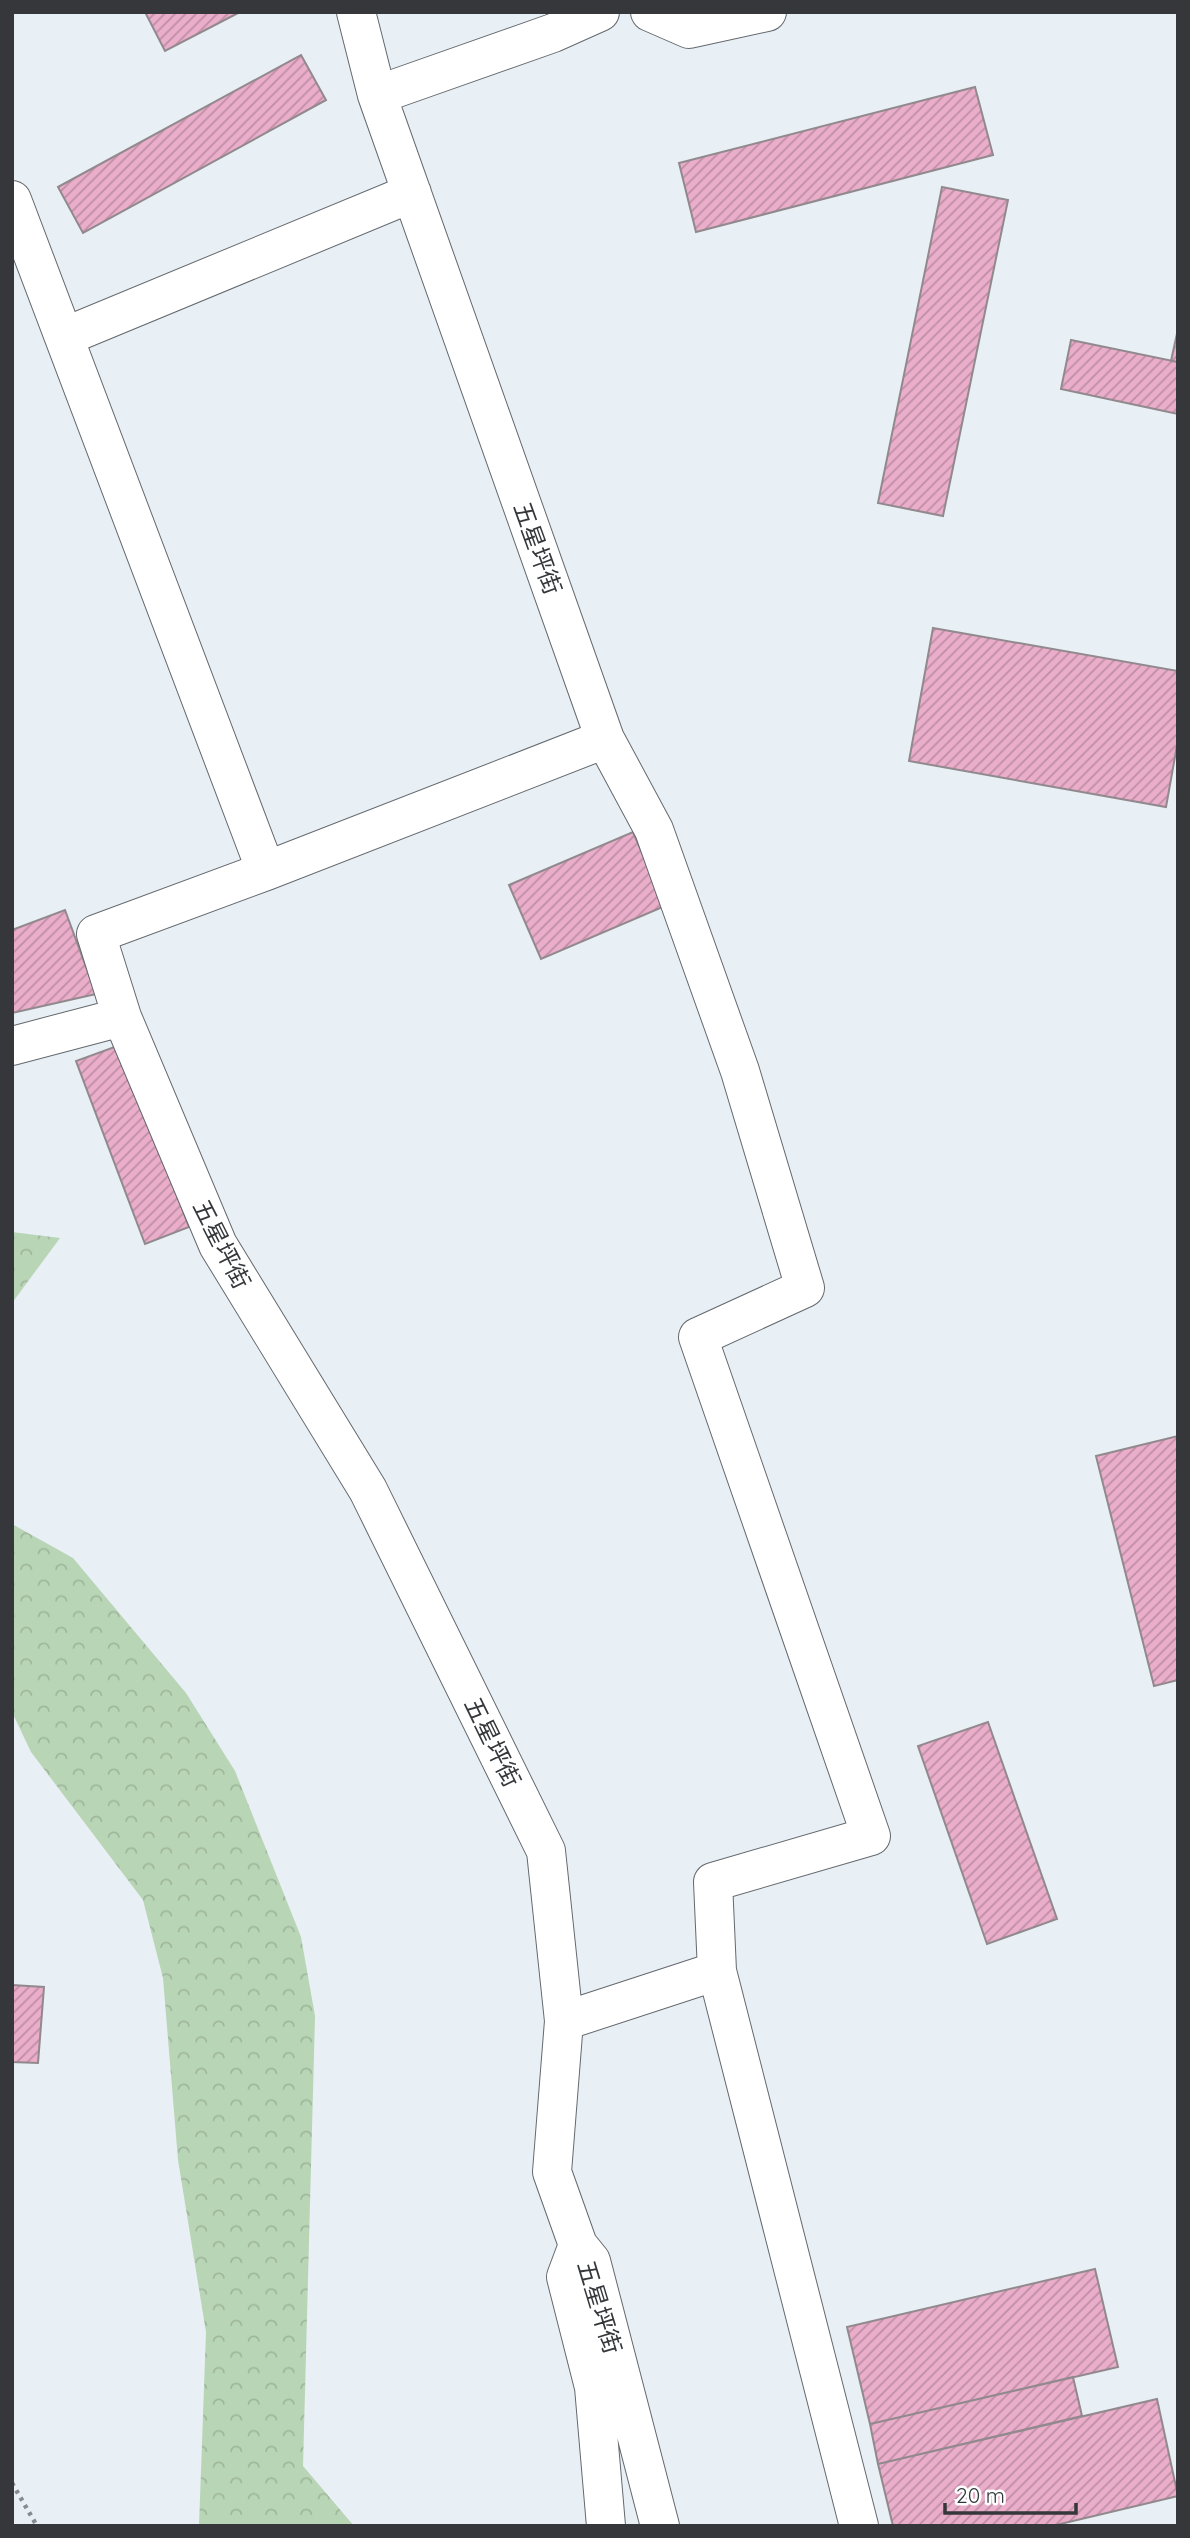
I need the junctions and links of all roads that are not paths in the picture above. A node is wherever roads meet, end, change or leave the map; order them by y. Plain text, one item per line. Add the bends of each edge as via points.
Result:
1 (356, 12) edge
2 (600, 12) edge
3 (650, 12) edge
4 (767, 12) edge
5 (377, 95) junction
6 (412, 193) junction
7 (12, 200) edge
8 (64, 337) junction
9 (605, 739) junction
10 (266, 871) junction
11 (122, 1017) junction
12 (12, 1046) edge
13 (718, 1971) junction
14 (564, 2021) junction
15 (578, 2245) junction
16 (606, 2526) edge
17 (660, 2526) edge
18 (859, 2526) edge

1 - 5 street, 五星坪街
2 - 5 street
3 - 4 street via 689,29
5 - 6 street, 五星坪街
6 - 8 street
6 - 9 street, 五星坪街
7 - 8 street
8 - 10 street
9 - 10 street, 五星坪街
9 - 13 street via 654,830 740,1071 805,1289 698,1337 871,1836 713,1882
10 - 11 street, 五星坪街 via 96,934
11 - 12 street
11 - 14 street, 五星坪街 via 218,1245 368,1490 547,1851
13 - 14 street
13 - 18 street
14 - 15 street, 五星坪街 via 552,2172
15 - 16 street via 566,2277 594,2387
15 - 17 street, 五星坪街 via 590,2261

